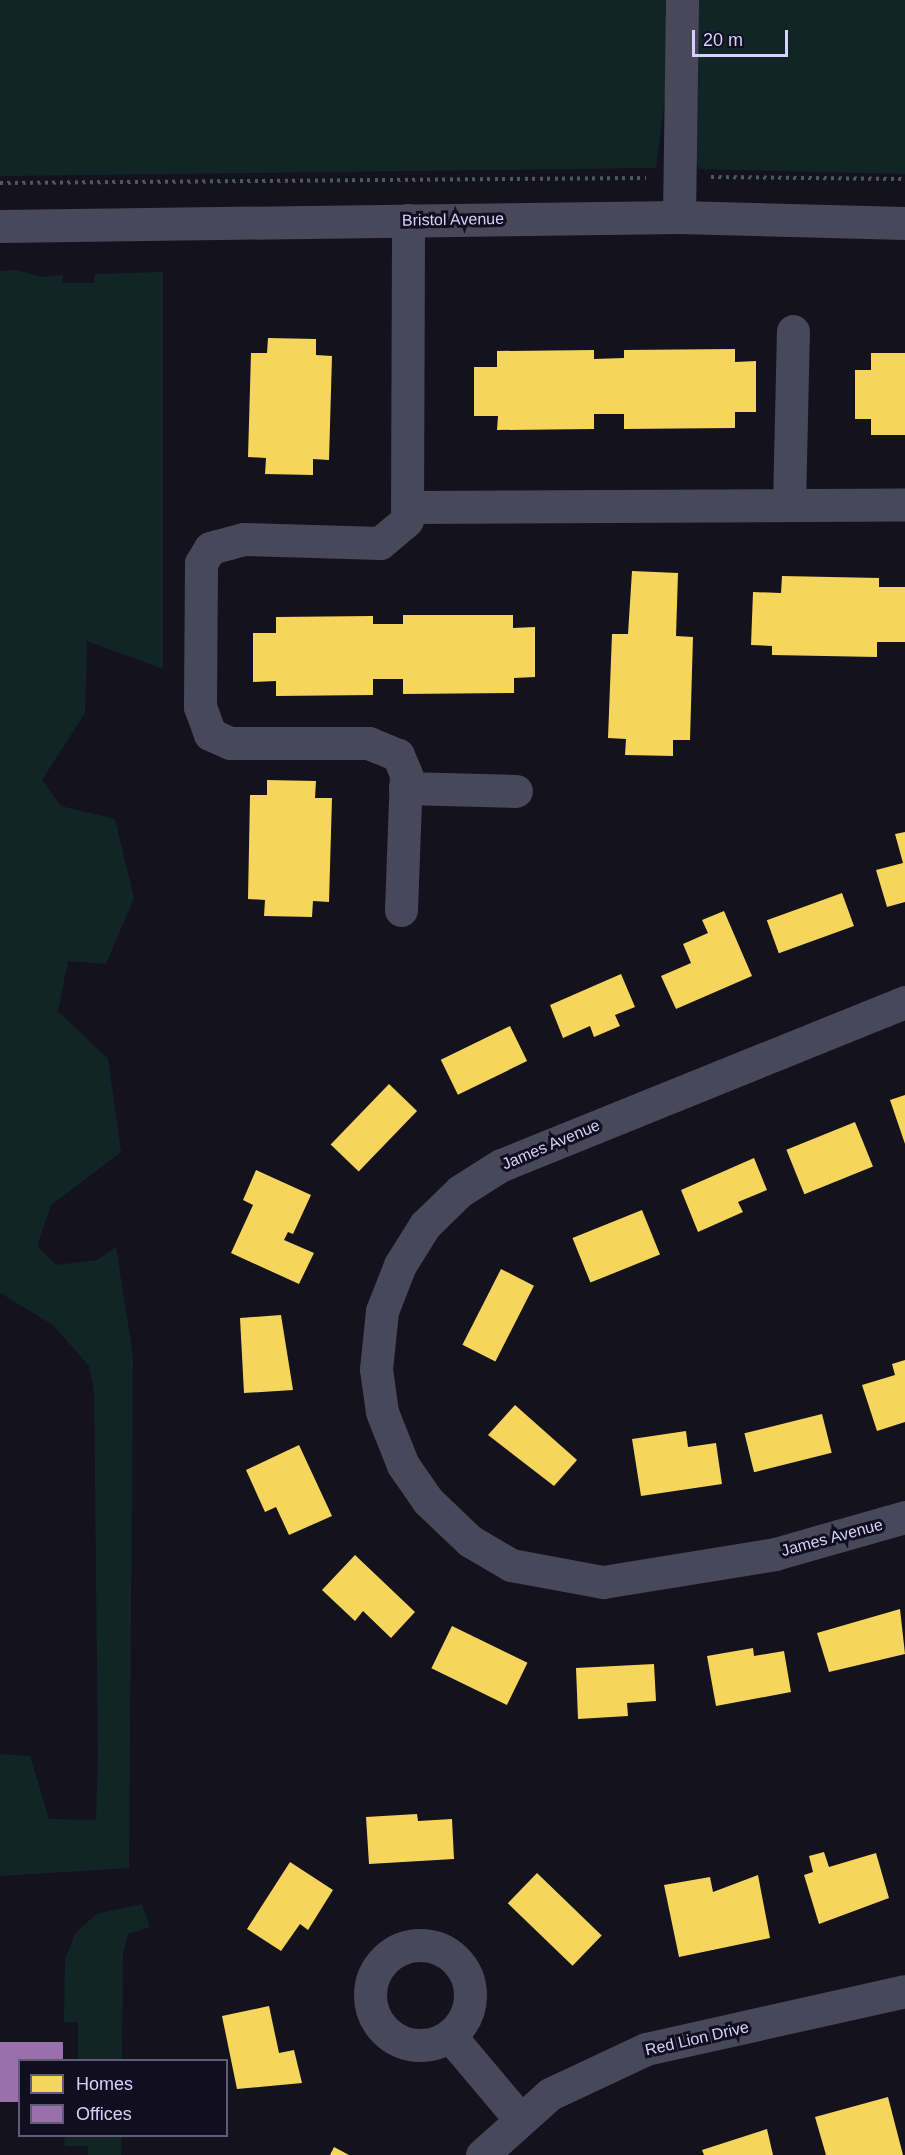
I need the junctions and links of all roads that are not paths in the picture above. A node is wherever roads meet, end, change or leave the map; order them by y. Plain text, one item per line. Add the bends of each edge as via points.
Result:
1 (682, 0) edge
2 (679, 217) junction
3 (408, 220) junction
4 (905, 223) edge
5 (0, 226) edge
6 (793, 331) dead end
7 (905, 504) edge
8 (789, 505) junction
9 (410, 507) junction
10 (405, 788) junction
11 (516, 790) dead end
12 (401, 910) dead end
13 (905, 1002) edge
14 (905, 1517) edge
15 (905, 1991) edge
16 (450, 2036) dead end
17 (519, 2118) junction
18 (482, 2155) edge

1 - 2 street
2 - 3 street, Bristol Avenue
2 - 4 street, Bristol Avenue
3 - 5 street, Bristol Avenue
3 - 9 street
6 - 8 street
7 - 8 street
8 - 9 street
9 - 10 street via 401,528 380,543 230,540 210,548 201,563 200,707 210,734 242,745 382,745 402,762
10 - 11 street
10 - 12 street
13 - 14 street, James Avenue via 501,1165 460,1191 425,1225 400,1265 382,1311 376,1369 382,1412 403,1465 428,1501 470,1541 511,1565 603,1582 775,1554
15 - 17 street, Red Lion Drive via 646,2049 550,2094
16 - 17 street
17 - 18 street, Red Lion Drive

